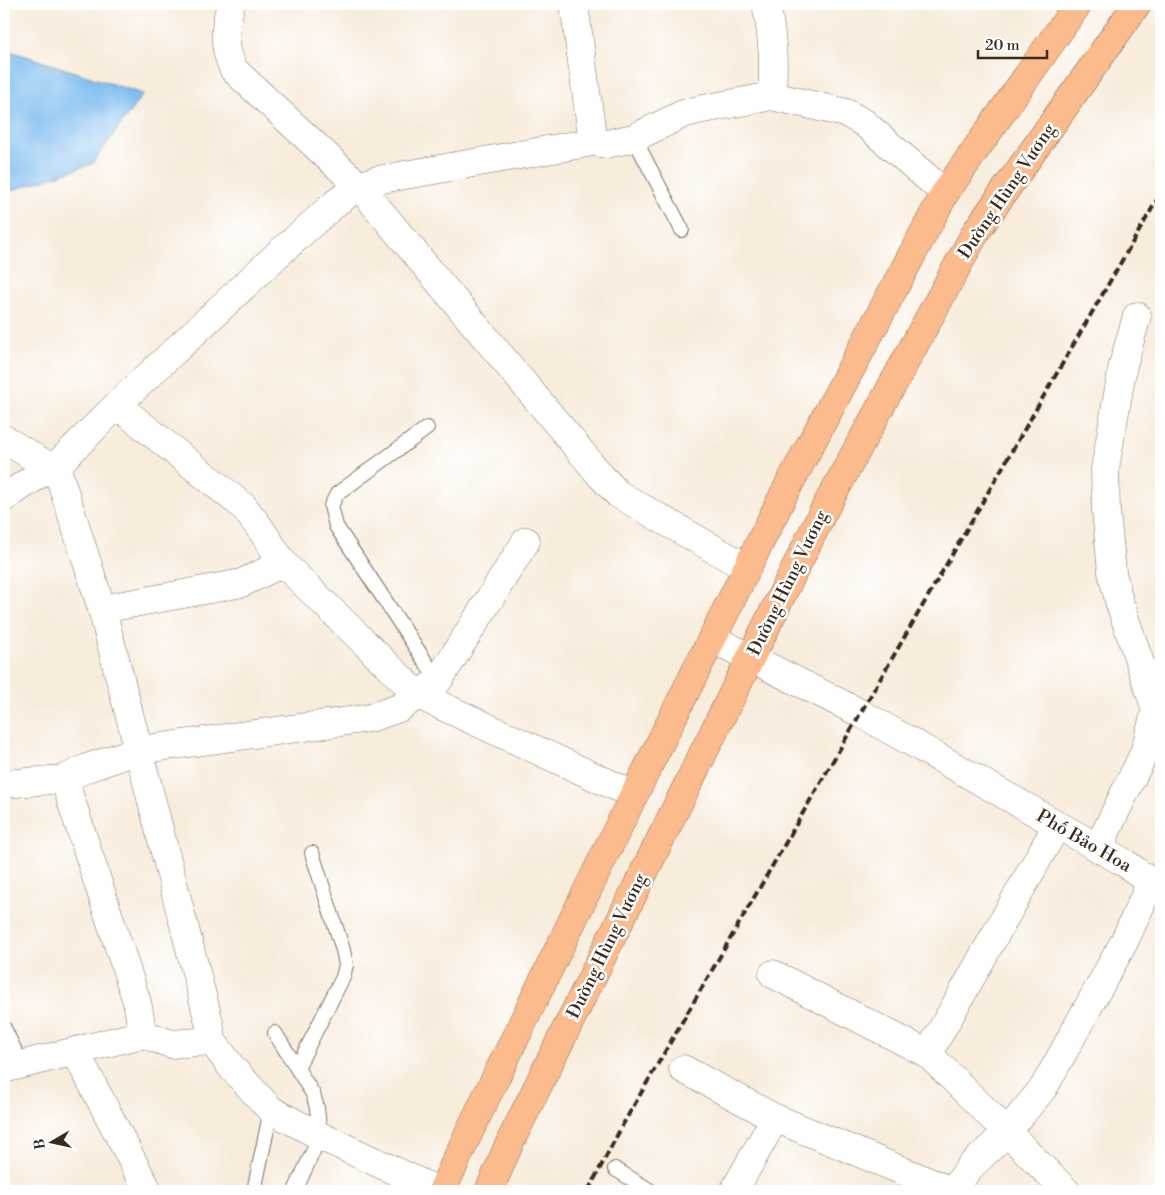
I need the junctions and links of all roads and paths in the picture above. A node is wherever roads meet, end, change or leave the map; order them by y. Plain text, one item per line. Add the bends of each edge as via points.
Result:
1 (574, 4) edge
2 (766, 4) edge
3 (1078, 4) edge
4 (1137, 4) edge
5 (228, 5) edge
6 (772, 96) junction
7 (634, 138) junction
8 (593, 142) junction
9 (358, 186) junction
10 (945, 193) junction
11 (682, 230) dead end
12 (1137, 316) dead end
13 (117, 405) junction
14 (427, 428) dead end
15 (4, 439) edge
16 (53, 469) junction
17 (4, 498) edge
18 (526, 541) dead end
19 (283, 563) junction
20 (747, 568) junction
21 (102, 610) junction
22 (713, 638) junction
23 (751, 657) junction
24 (428, 688) junction
25 (1158, 706) edge
26 (139, 750) junction
27 (64, 779) junction
28 (4, 784) edge
29 (634, 795) junction
30 (1057, 825) junction
31 (1098, 848) junction
32 (312, 853) dead end
33 (1156, 885) edge
34 (773, 974) dead end
35 (4, 1028) edge
36 (275, 1033) dead end
37 (143, 1034) junction
38 (212, 1041) junction
39 (75, 1051) junction
40 (928, 1054) junction
41 (13, 1067) edge
42 (297, 1068) junction
43 (683, 1069) dead end
44 (271, 1110) junction
45 (775, 1118) junction
46 (1007, 1132) junction
47 (320, 1136) junction
48 (615, 1169) dead end
49 (148, 1191) edge
50 (254, 1191) edge
51 (295, 1191) edge
52 (438, 1191) edge
53 (442, 1191) edge
54 (490, 1191) edge
55 (651, 1191) edge
56 (734, 1191) edge
57 (952, 1191) edge
58 (1066, 1191) edge

1 - 8 street
2 - 6 street via 774,59
3 - 10 main road
4 - 23 main road, Đường Hùng Vương via 977,230 823,512
5 - 9 street via 227,55 234,70
6 - 7 street via 684,114
6 - 10 street via 846,113 864,123
7 - 8 street via 606,144
7 - 11 lane
8 - 9 street via 376,180
9 - 13 street via 277,255
9 - 20 street via 618,494
10 - 20 main road
12 - 25 street via 1123,365 1105,469 1106,511 1112,572 1119,601
13 - 16 street
13 - 19 street via 244,508
14 - 24 lane via 338,494 331,506 336,526
15 - 16 street
16 - 17 street via 41,473
16 - 21 street via 60,478
18 - 24 street
19 - 21 street via 242,583
19 - 24 street
20 - 22 main road
21 - 26 street
22 - 23 street, Phố Bảo Hoa
22 - 29 main road
23 - 30 street, Phố Bảo Hoa via 860,713
23 - 54 main road, Đường Hùng Vương via 510,1142
24 - 26 street via 399,708 370,718
24 - 29 street
25 - 31 street via 1144,753
26 - 27 street
26 - 38 street
27 - 28 street
27 - 37 street via 137,1002
29 - 53 main road
30 - 31 street, Phố Bảo Hoa
30 - 40 street
31 - 33 street, Phố Bảo Hoa
32 - 42 lane via 346,965
33 - 46 street, Phố Bảo Hoa via 1044,1087
34 - 40 street
35 - 41 lane
36 - 42 lane
37 - 38 street via 171,1044
37 - 39 street
38 - 44 street via 232,1069
39 - 41 street
39 - 49 street
40 - 46 street
42 - 47 lane via 313,1094
43 - 45 street
44 - 47 street
44 - 50 lane
45 - 56 street
45 - 57 street
46 - 57 street, Phố Bảo Hoa via 969,1168
46 - 58 street
47 - 51 lane
47 - 52 street
48 - 55 lane

